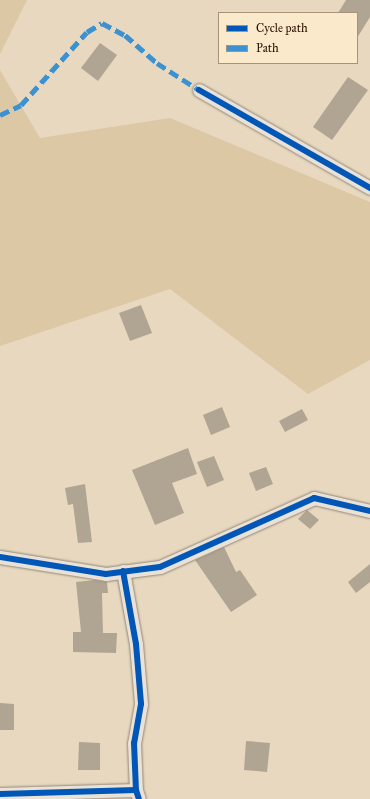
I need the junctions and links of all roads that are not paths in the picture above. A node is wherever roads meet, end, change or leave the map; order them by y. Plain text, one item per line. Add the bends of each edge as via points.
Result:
1 (199, 90) dead end
2 (370, 188) edge
3 (370, 511) edge
4 (0, 557) edge
5 (123, 571) junction
6 (0, 794) edge
7 (138, 794) edge

1 - 2 street
3 - 5 street via 314,498 160,566
4 - 5 street via 106,574
5 - 7 street via 136,644 141,704 134,744
6 - 7 street

